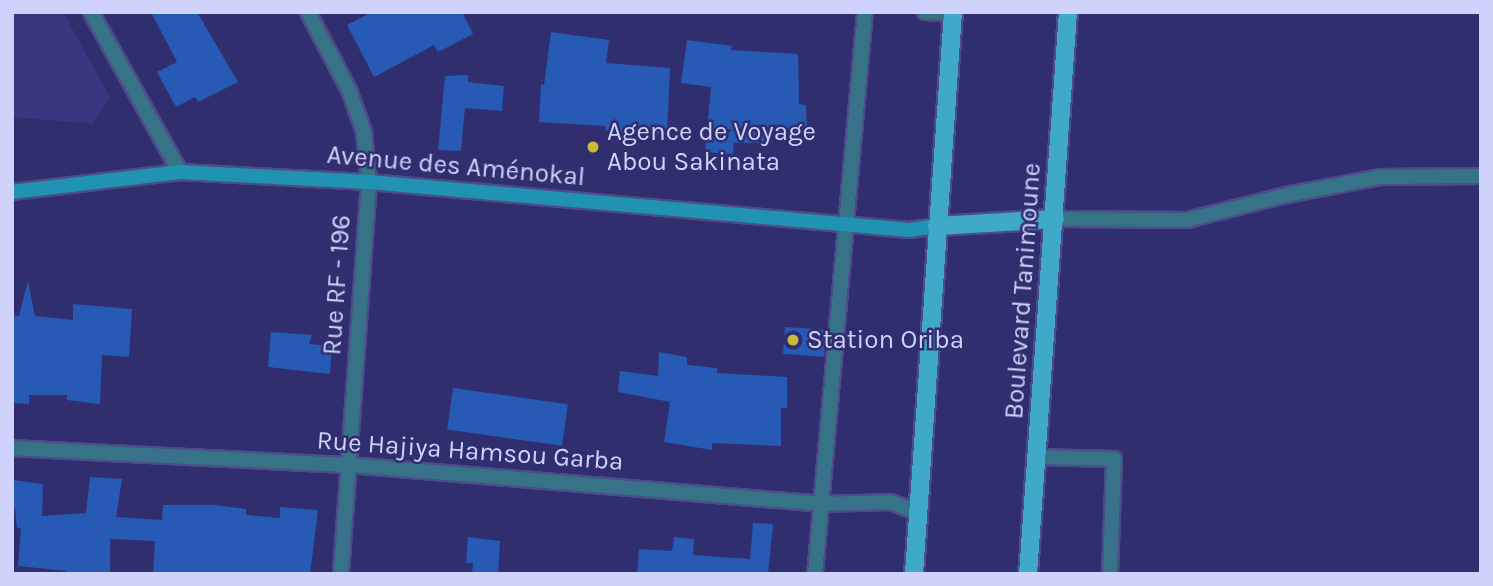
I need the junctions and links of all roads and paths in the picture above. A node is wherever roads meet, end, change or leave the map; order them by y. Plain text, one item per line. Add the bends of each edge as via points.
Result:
1 (91, 12) edge
2 (308, 12) edge
3 (865, 12) edge
4 (925, 12) edge
5 (1068, 12) edge
6 (953, 13) edge
7 (180, 172) junction
8 (1481, 176) edge
9 (369, 182) junction
10 (12, 192) edge
11 (1055, 219) junction
12 (846, 224) junction
13 (937, 226) junction
14 (12, 448) edge
15 (1037, 457) junction
16 (349, 466) junction
17 (919, 501) junction
18 (821, 504) junction
19 (341, 574) edge
20 (815, 574) edge
21 (914, 574) edge
22 (1028, 574) edge
23 (1110, 574) edge

1 - 7 street
2 - 9 street, Rue RF - 196 via 364,132
3 - 12 street
4 - 6 street
5 - 11 main road, Boulevard Tanimoune
6 - 13 main road
7 - 9 main road, Avenue des Aménokal
7 - 10 main road, Avenue des Aménokal
8 - 11 street via 1381,177 1187,220
9 - 12 main road, Avenue des Aménokal
9 - 16 street, Rue RF - 196
11 - 13 main road
11 - 15 main road, Boulevard Tanimoune
12 - 13 main road, Avenue des Aménokal via 909,230
12 - 18 street
13 - 17 main road
14 - 16 street, Rue Hajiya Hamsou Garba
15 - 22 main road, Boulevard Tanimoune
15 - 23 street via 1114,459
16 - 18 street, Rue Hajiya Hamsou Garba
16 - 19 street, Rue RF - 196
17 - 18 street, Rue Hajiya Hamsou Garba via 911,510 891,502
17 - 21 main road
18 - 20 street

